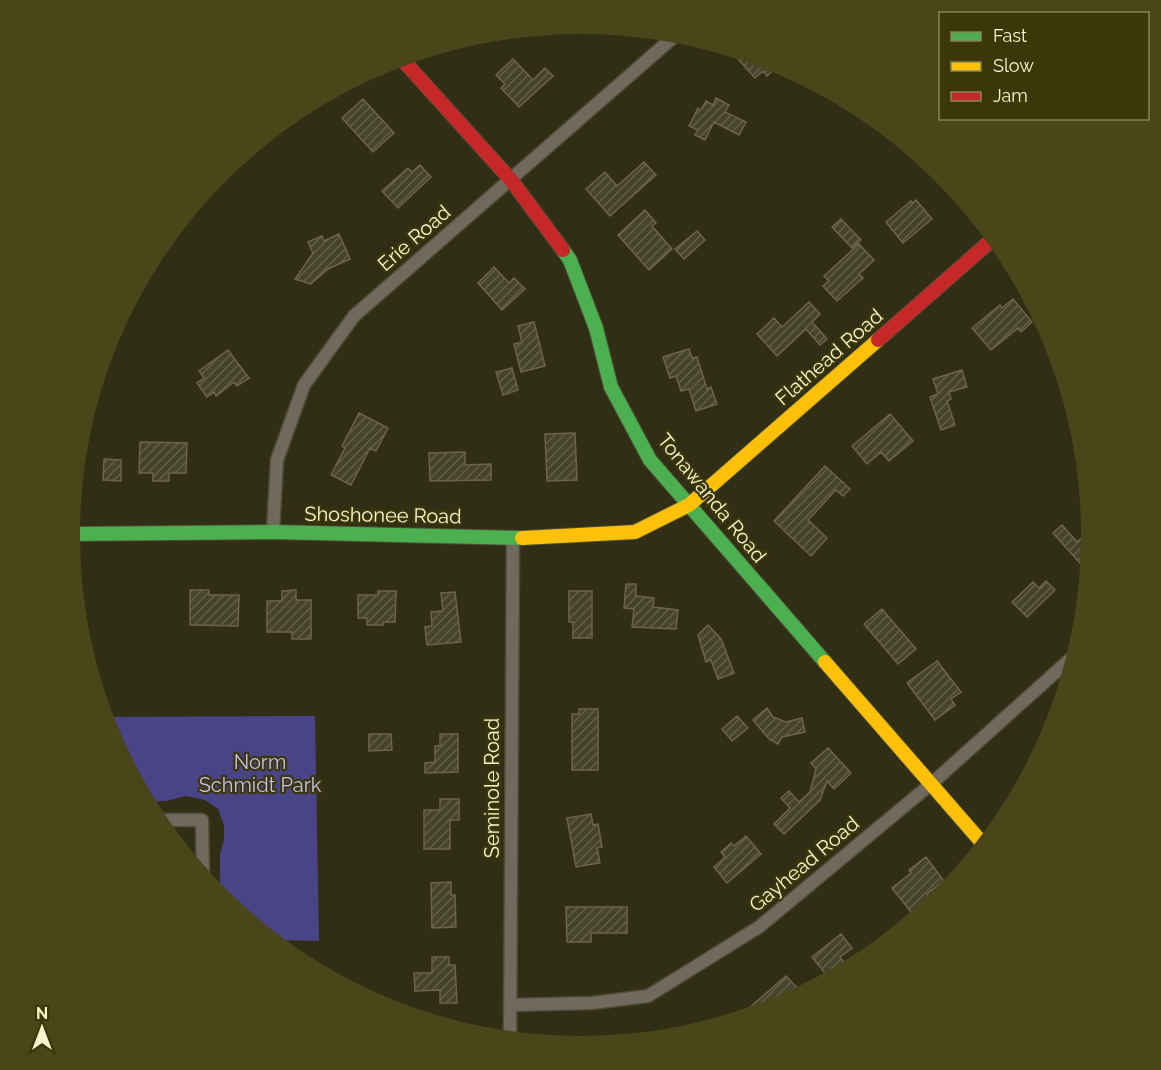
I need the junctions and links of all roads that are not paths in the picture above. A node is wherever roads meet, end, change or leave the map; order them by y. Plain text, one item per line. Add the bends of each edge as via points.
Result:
1 (667, 42) edge
2 (408, 66) edge
3 (511, 180) junction
4 (988, 244) edge
5 (689, 505) junction
6 (273, 532) junction
7 (80, 534) edge
8 (513, 538) junction
9 (1064, 665) edge
10 (931, 784) junction
11 (169, 820) edge
12 (979, 838) edge
13 (203, 864) edge
14 (510, 1005) junction
15 (510, 1030) edge

1 - 3 street, Erie Road
2 - 3 street, Tonawanda Road
3 - 5 street, Tonawanda Road via 570,260 597,328 611,387 650,460
3 - 6 street, Erie Road via 354,316 304,385 277,460
4 - 5 street, Flathead Road
5 - 8 street, Shoshonee Road via 635,532
5 - 10 street, Tonawanda Road
6 - 7 street, Shoshonee Road
6 - 8 street, Shoshonee Road
8 - 14 street, Seminole Road
9 - 10 street, Gayhead Road
10 - 12 street, Tonawanda Road
10 - 14 street, Gayhead Road via 759,927 648,996 592,1003
11 - 13 street via 202,820
14 - 15 street, Seminole Road

